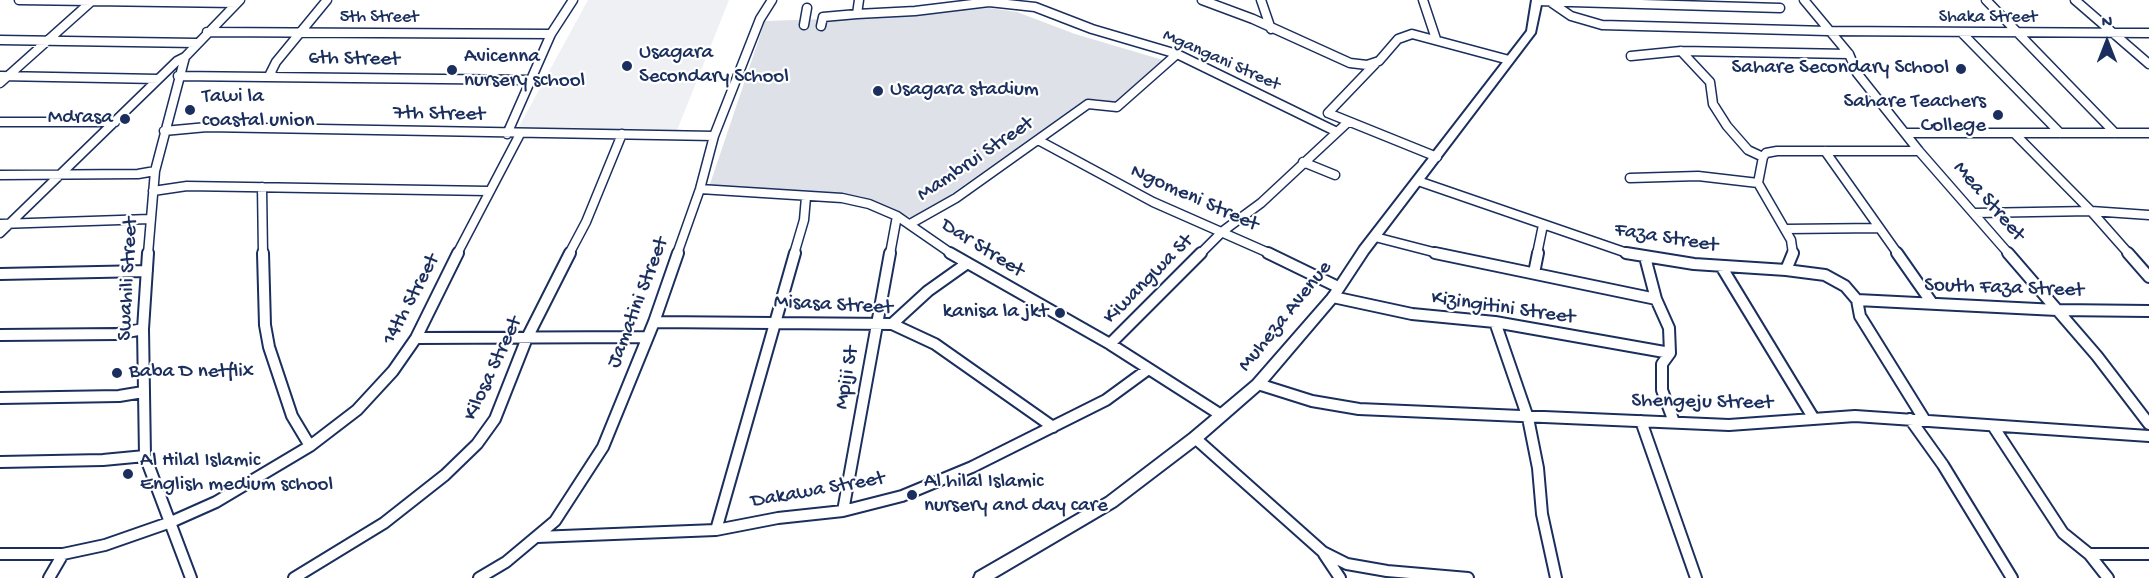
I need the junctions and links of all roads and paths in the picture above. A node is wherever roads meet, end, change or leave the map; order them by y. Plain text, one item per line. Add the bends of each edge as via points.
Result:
1 (19, 0) edge
2 (327, 0) edge
3 (573, 0) edge
4 (772, 0) edge
5 (859, 0) edge
6 (1202, 0) edge
7 (1261, 0) edge
8 (1423, 0) edge
9 (1537, 0) edge
10 (1804, 0) edge
11 (1986, 0) edge
12 (2075, 0) edge
13 (92, 1) edge
14 (238, 2) edge
15 (1037, 3) edge
16 (1552, 3) junction
17 (807, 8) dead end
18 (1780, 8) dead end
19 (857, 14) junction
20 (804, 25) dead end
21 (821, 26) dead end
22 (1271, 29) junction
23 (1828, 31) junction
24 (207, 32) junction
25 (300, 33) junction
26 (1962, 33) junction
27 (2018, 33) junction
28 (2112, 33) junction
29 (2149, 33) edge
30 (551, 34) junction
31 (0, 39) edge
32 (1436, 39) junction
33 (47, 40) junction
34 (196, 43) junction
35 (1681, 51) junction
36 (1177, 54) junction
37 (1849, 54) junction
38 (1631, 56) dead end
39 (185, 57) junction
40 (1509, 60) junction
41 (1379, 61) junction
42 (2149, 64) edge
43 (3, 76) edge
44 (178, 76) junction
45 (275, 77) junction
46 (158, 79) junction
47 (529, 81) junction
48 (0, 83) edge
49 (0, 122) edge
50 (115, 122) junction
51 (1348, 122) junction
52 (164, 131) junction
53 (1337, 132) junction
54 (1907, 133) junction
55 (2060, 133) junction
56 (2115, 133) junction
57 (2149, 133) edge
58 (507, 134) junction
59 (520, 134) junction
60 (622, 134) junction
61 (2015, 134) junction
62 (714, 136) junction
63 (1038, 140) junction
64 (1825, 151) junction
65 (1919, 151) junction
66 (1437, 157) junction
67 (1763, 157) junction
68 (1303, 162) junction
69 (155, 171) junction
70 (61, 174) junction
71 (0, 175) edge
72 (1335, 175) dead end
73 (1630, 178) dead end
74 (1418, 181) junction
75 (1758, 183) junction
76 (262, 187) junction
77 (700, 189) junction
78 (153, 191) junction
79 (488, 191) junction
80 (807, 197) junction
81 (2091, 211) junction
82 (1975, 213) junction
83 (2149, 215) edge
84 (897, 216) junction
85 (150, 219) junction
86 (4, 224) edge
87 (910, 224) junction
88 (1542, 225) junction
89 (1879, 228) junction
90 (1786, 229) junction
91 (1223, 231) junction
92 (0, 233) edge
93 (1374, 237) junction
94 (1645, 257) junction
95 (966, 264) junction
96 (1721, 266) junction
97 (1786, 270) junction
98 (147, 271) junction
99 (1534, 273) junction
100 (0, 274) edge
101 (2149, 277) edge
102 (1335, 292) junction
103 (1656, 298) junction
104 (1857, 300) junction
105 (1932, 303) junction
106 (2057, 310) junction
107 (2149, 311) edge
108 (774, 321) junction
109 (654, 322) junction
110 (876, 322) junction
111 (1494, 322) junction
112 (892, 324) junction
113 (143, 329) junction
114 (0, 335) edge
115 (647, 337) junction
116 (416, 338) junction
117 (528, 338) junction
118 (1110, 344) junction
119 (1670, 353) junction
120 (1147, 370) junction
121 (1258, 384) junction
122 (143, 392) junction
123 (0, 398) edge
124 (1221, 415) junction
125 (1528, 418) junction
126 (1814, 419) junction
127 (1910, 419) junction
128 (1924, 420) junction
129 (1641, 421) junction
130 (1674, 422) junction
131 (2149, 424) edge
132 (1993, 426) junction
133 (1053, 427) junction
134 (2149, 436) edge
135 (1195, 438) junction
136 (310, 446) junction
137 (145, 456) junction
138 (0, 462) edge
139 (843, 511) junction
140 (171, 522) junction
141 (716, 530) junction
142 (537, 537) junction
143 (1323, 552) junction
144 (0, 554) edge
145 (63, 554) junction
146 (2089, 554) junction
147 (2149, 554) edge
148 (49, 578) edge
149 (191, 578) edge
150 (294, 578) edge
151 (479, 578) edge
152 (981, 578) edge
153 (1340, 578) edge
154 (1468, 578) edge
155 (1556, 578) edge
156 (1696, 578) edge
157 (2012, 578) edge
158 (2108, 578) edge

1 - 13 street
2 - 25 street
3 - 30 street
4 - 62 street, Jamatini Street via 760,19
5 - 19 street
6 - 22 street
7 - 22 street
8 - 32 street
9 - 16 street
9 - 40 street, Muheza Avenue via 1532,31
10 - 23 street, Mea Street
11 - 27 street
12 - 28 street
13 - 14 street
13 - 33 street
14 - 24 street, Swahili Street
15 - 19 street, Mgangani Street via 959,3 915,11
15 - 36 street, Mgangani Street via 1092,29
16 - 18 street
16 - 23 street, Shaka Street via 1571,16 1602,25
17 - 20 street
19 - 21 street, Mgangani Street via 824,17
22 - 41 street via 1350,63 1367,65
23 - 26 street, Shaka Street
23 - 37 street, Mea Street
24 - 25 street, 5th Street
24 - 34 street, Swahili Street
25 - 30 street, 5th Street
25 - 45 street via 276,62 270,74
26 - 27 street, Shaka Street
26 - 55 street
27 - 28 street, Shaka Street
27 - 56 street
28 - 29 street, Shaka Street
28 - 42 street
30 - 47 street
31 - 33 street
32 - 40 street
32 - 41 street via 1405,35
33 - 34 street
33 - 43 street
34 - 39 street, Swahili Street
35 - 37 street
35 - 38 street
35 - 67 street via 1710,82 1713,104 1727,126 1748,150
36 - 53 street, Mgangani Street
36 - 63 street, Mambrui Street via 1117,107 1089,103
37 - 54 street, Mea Street via 1857,73
39 - 44 street, Swahili Street
39 - 46 street
40 - 66 street, Muheza Avenue
41 - 51 street via 1328,113
43 - 46 street
43 - 48 street
44 - 45 street, 6th Street
44 - 52 street, Swahili Street
45 - 47 street, 6th Street
46 - 50 street
47 - 58 street
49 - 50 street
50 - 70 street
51 - 53 street, Kiwangwa St
51 - 66 street
52 - 58 street, 7th Street via 207,127
52 - 69 street, Swahili Street
53 - 68 street, Kiwangwa St
54 - 61 street
54 - 65 street, Mea Street
55 - 56 street
55 - 61 street
56 - 57 street
58 - 59 street, 7th Street
59 - 60 street, 7th Street
59 - 79 street, 14th Street
60 - 62 street, 7th Street
60 - 117 street, Kilosa Street via 586,222
61 - 81 street
62 - 77 street, Jamatini Street
63 - 87 street, Mambrui Street via 956,198
63 - 91 street, Ngomeni Street via 1154,202
64 - 65 street
64 - 67 street via 1777,151
64 - 89 street
65 - 82 street, Mea Street
66 - 74 street, Muheza Avenue
67 - 75 street
68 - 72 street
68 - 91 street, Kiwangwa St via 1261,203
69 - 70 street
69 - 78 street, Swahili Street
70 - 71 street
70 - 86 street
73 - 75 street via 1698,176
74 - 88 street, Faza Street
74 - 93 street, Muheza Avenue
75 - 90 street
76 - 78 street via 187,186
76 - 79 street
76 - 136 street via 265,325 269,347 292,416
77 - 80 street, Dar Street
77 - 109 street, Jamatini Street
78 - 85 street, Swahili Street
79 - 116 street, 14th Street
80 - 84 street, Dar Street via 842,198
80 - 108 street via 804,220
81 - 82 street
81 - 83 street
81 - 101 street
82 - 106 street, Mea Street
84 - 87 street, Dar Street
84 - 110 street, Mpiji St
85 - 86 street
85 - 98 street, Swahili Street
86 - 92 street
87 - 95 street, Dar Street
88 - 94 street, Faza Street via 1602,247
88 - 99 street
89 - 90 street
89 - 105 street
90 - 97 street via 1792,254
91 - 102 street, Ngomeni Street
91 - 118 street, Kiwangwa St
93 - 99 street via 1458,259
93 - 102 street, Muheza Avenue
94 - 96 street, Faza Street
94 - 103 street
95 - 112 street
95 - 118 street, Dar Street
96 - 97 street, Faza Street
96 - 126 street
97 - 104 street, Faza Street via 1825,275 1845,286
98 - 100 street
98 - 113 street, Swahili Street
99 - 103 street
102 - 111 street, Kizingitini Street via 1412,314
102 - 121 street, Muheza Avenue
103 - 119 street via 1669,328
104 - 105 street, South Faza Street
104 - 128 street via 1860,316
105 - 106 street, South Faza Street
106 - 107 street, South Faza Street
106 - 131 street, Mea Street
108 - 109 street, Misasa Street
108 - 110 street, Misasa Street
108 - 141 street
109 - 115 street, Jamatini Street
110 - 112 street, Misasa Street
110 - 139 street, Mpiji St
111 - 119 street, Kizingitini Street
111 - 125 street
112 - 133 street, Misasa Street via 935,344
113 - 114 street via 117,334
113 - 122 street, Swahili Street
115 - 117 street
115 - 142 street, Jamatini Street via 603,447 572,498
116 - 117 street
116 - 136 street, 14th Street via 393,371 357,410
117 - 150 street, Kilosa Street via 495,419 477,444 384,524
118 - 120 street, Dar Street
119 - 130 street via 1662,364 1662,390
120 - 124 street, Dar Street
120 - 133 street, Dakawa Street via 1106,400
121 - 124 street, Muheza Avenue
121 - 125 street, Shengeju Street via 1312,401 1359,409
122 - 123 street
122 - 137 street, Swahili Street
124 - 135 street, Muheza Avenue
125 - 129 street, Shengeju Street
125 - 155 street
126 - 127 street, Shengeju Street
126 - 130 street, Shengeju Street via 1729,426
127 - 128 street, Shengeju Street
127 - 157 street
128 - 132 street, Shengeju Street
129 - 130 street, Shengeju Street
129 - 156 street
132 - 134 street, Shengeju Street
132 - 146 street via 2063,533
133 - 139 street, Dakawa Street via 902,496
135 - 143 street
135 - 152 street, Muheza Avenue via 1111,502
136 - 140 street, 14th Street via 216,502
137 - 138 street
137 - 140 street, Swahili Street
139 - 141 street, Dakawa Street
140 - 145 street, 14th Street via 105,545
140 - 149 street, Swahili Street
141 - 142 street, Dakawa Street
142 - 151 street, Jamatini Street
143 - 153 street
143 - 154 street via 1347,564 1387,572
144 - 145 street, 14th Street
145 - 148 street
146 - 147 street
146 - 158 street

